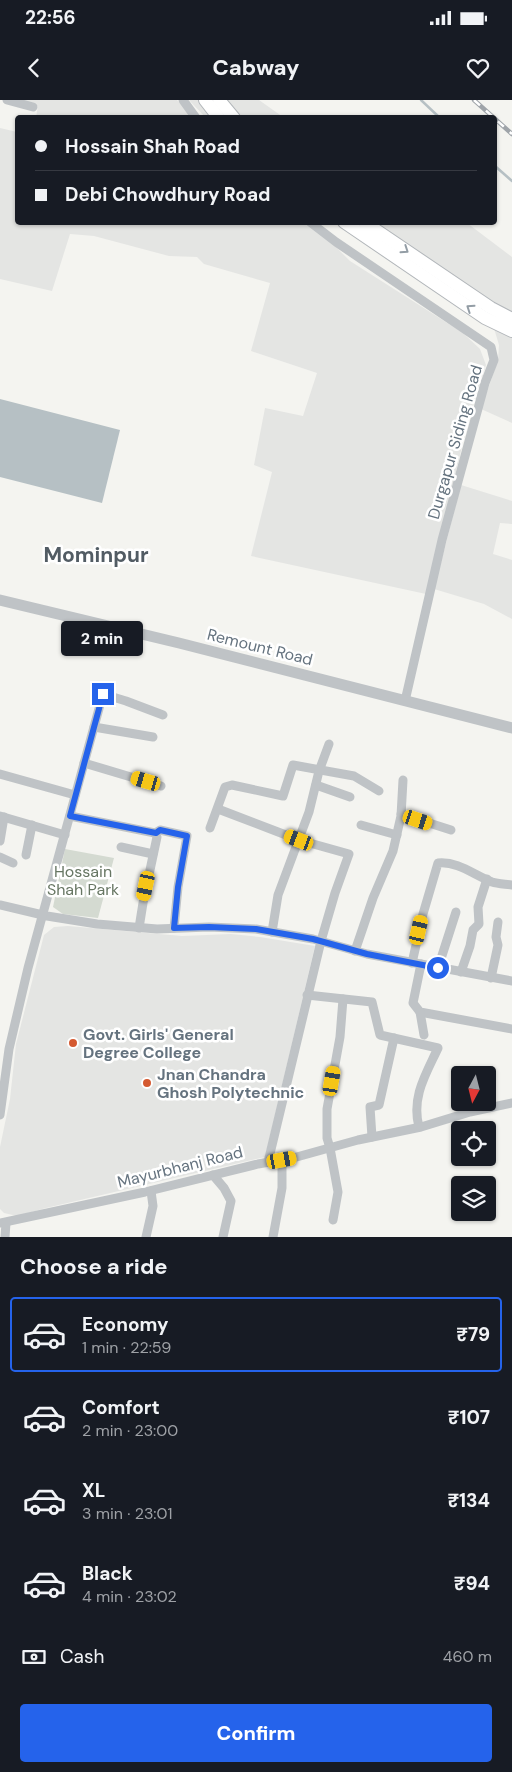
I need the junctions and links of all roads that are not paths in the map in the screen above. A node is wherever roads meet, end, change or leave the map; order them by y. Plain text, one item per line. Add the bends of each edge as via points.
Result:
1 (7, 100) edge
2 (183, 100) edge
3 (204, 100) edge
4 (219, 100) edge
5 (33, 107) dead end
6 (194, 115) edge
7 (216, 115) edge
8 (232, 115) edge
9 (314, 225) edge
10 (348, 225) edge
11 (368, 225) edge
12 (512, 319) edge
13 (512, 331) edge
14 (0, 600) edge
15 (404, 701) junction
16 (163, 715) dead end
17 (94, 727) junction
18 (512, 728) edge
19 (153, 737) dead end
20 (328, 744) dead end
21 (84, 763) junction
22 (320, 769) junction
23 (0, 774) edge
24 (403, 780) dead end
25 (316, 785) junction
26 (161, 786) dead end
27 (379, 791) dead end
28 (75, 794) junction
29 (350, 797) dead end
30 (218, 809) junction
31 (401, 814) junction
32 (2, 816) edge
33 (70, 816) junction
34 (361, 824) dead end
35 (32, 825) junction
36 (210, 828) dead end
37 (451, 830) dead end
38 (156, 833) junction
39 (65, 835) junction
40 (397, 835) junction
41 (299, 840) junction
42 (0, 841) edge
43 (121, 848) dead end
44 (153, 854) junction
45 (26, 855) dead end
46 (0, 857) edge
47 (13, 863) dead end
48 (487, 879) junction
49 (512, 884) edge
50 (0, 905) edge
51 (456, 912) dead end
52 (44, 916) junction
53 (498, 922) dead end
54 (140, 928) junction
55 (174, 928) junction
56 (272, 932) junction
57 (321, 941) junction
58 (355, 951) junction
59 (412, 963) junction
60 (421, 964) junction
61 (438, 968) junction
62 (461, 972) junction
63 (491, 978) junction
64 (512, 982) edge
65 (307, 995) junction
66 (343, 999) junction
67 (420, 1012) junction
68 (512, 1030) edge
69 (424, 1035) dead end
70 (394, 1038) junction
71 (1, 1101) edge
72 (512, 1103) edge
73 (0, 1115) edge
74 (419, 1127) junction
75 (372, 1137) junction
76 (330, 1148) junction
77 (282, 1160) junction
78 (268, 1162) junction
79 (213, 1175) junction
80 (151, 1190) junction
81 (333, 1220) dead end
82 (3, 1223) edge
83 (5, 1237) edge
84 (146, 1237) edge
85 (223, 1237) edge
86 (273, 1237) edge

1 - 5 street
2 - 6 street
3 - 7 main road
4 - 8 main road
9 - 15 street, Durgapur Siding Road via 491,347 494,360 442,540
13 -> 10 main road via 485,318
11 -> 12 main road
14 - 15 street, Remount Road
15 - 18 street, Remount Road
16 - 17 street via 103,694
17 - 19 street
17 - 21 street
20 - 22 street
21 - 26 street
21 - 28 street
22 - 25 street
22 - 27 street via 354,776
22 - 30 street via 294,765 283,796 232,785 224,787
23 - 28 street
24 - 31 street
25 - 29 street
25 - 41 street
28 - 33 street
30 - 36 street
30 - 41 street
31 - 37 street
31 - 40 street
32 - 35 street
32 - 42 street
33 - 38 street
33 - 39 street
34 - 40 street
35 - 39 street
35 - 45 street
38 - 44 street
38 - 55 street via 160,830 187,836
39 - 52 street
40 - 58 street
41 - 56 street via 278,895
41 - 57 street via 349,854
43 - 44 street
44 - 54 street
46 - 47 street
48 - 49 street
48 - 59 street via 445,862 438,863
48 - 62 street via 478,906 478,924 473,930
50 - 52 street
51 - 61 street
52 - 54 street
52 - 71 street via 9,1048
53 - 63 street via 498,946
54 - 55 street
55 - 56 street
56 - 57 street
57 - 58 street
57 - 65 street
58 - 59 street
59 - 60 street
60 - 61 street
60 - 67 street via 414,1003
61 - 62 street
62 - 63 street
63 - 64 street
65 - 66 street
65 - 78 street
66 - 70 street via 372,1002 380,1035
66 - 76 street via 327,1110
67 - 68 street
67 - 69 street
70 - 74 street via 438,1048 419,1087
70 - 75 street via 379,1105 370,1107
71 - 73 street
72 - 74 street, Mayurbhanj Road
74 - 75 street, Mayurbhanj Road
75 - 76 street, Mayurbhanj Road
76 - 77 street, Mayurbhanj Road
76 - 81 street via 338,1192
77 - 78 street, Mayurbhanj Road
77 - 86 street via 282,1188
78 - 79 street, Mayurbhanj Road
79 - 80 street, Mayurbhanj Road
79 - 85 street via 231,1201
80 - 82 street, Mayurbhanj Road
80 - 84 street via 153,1206
82 - 83 street

